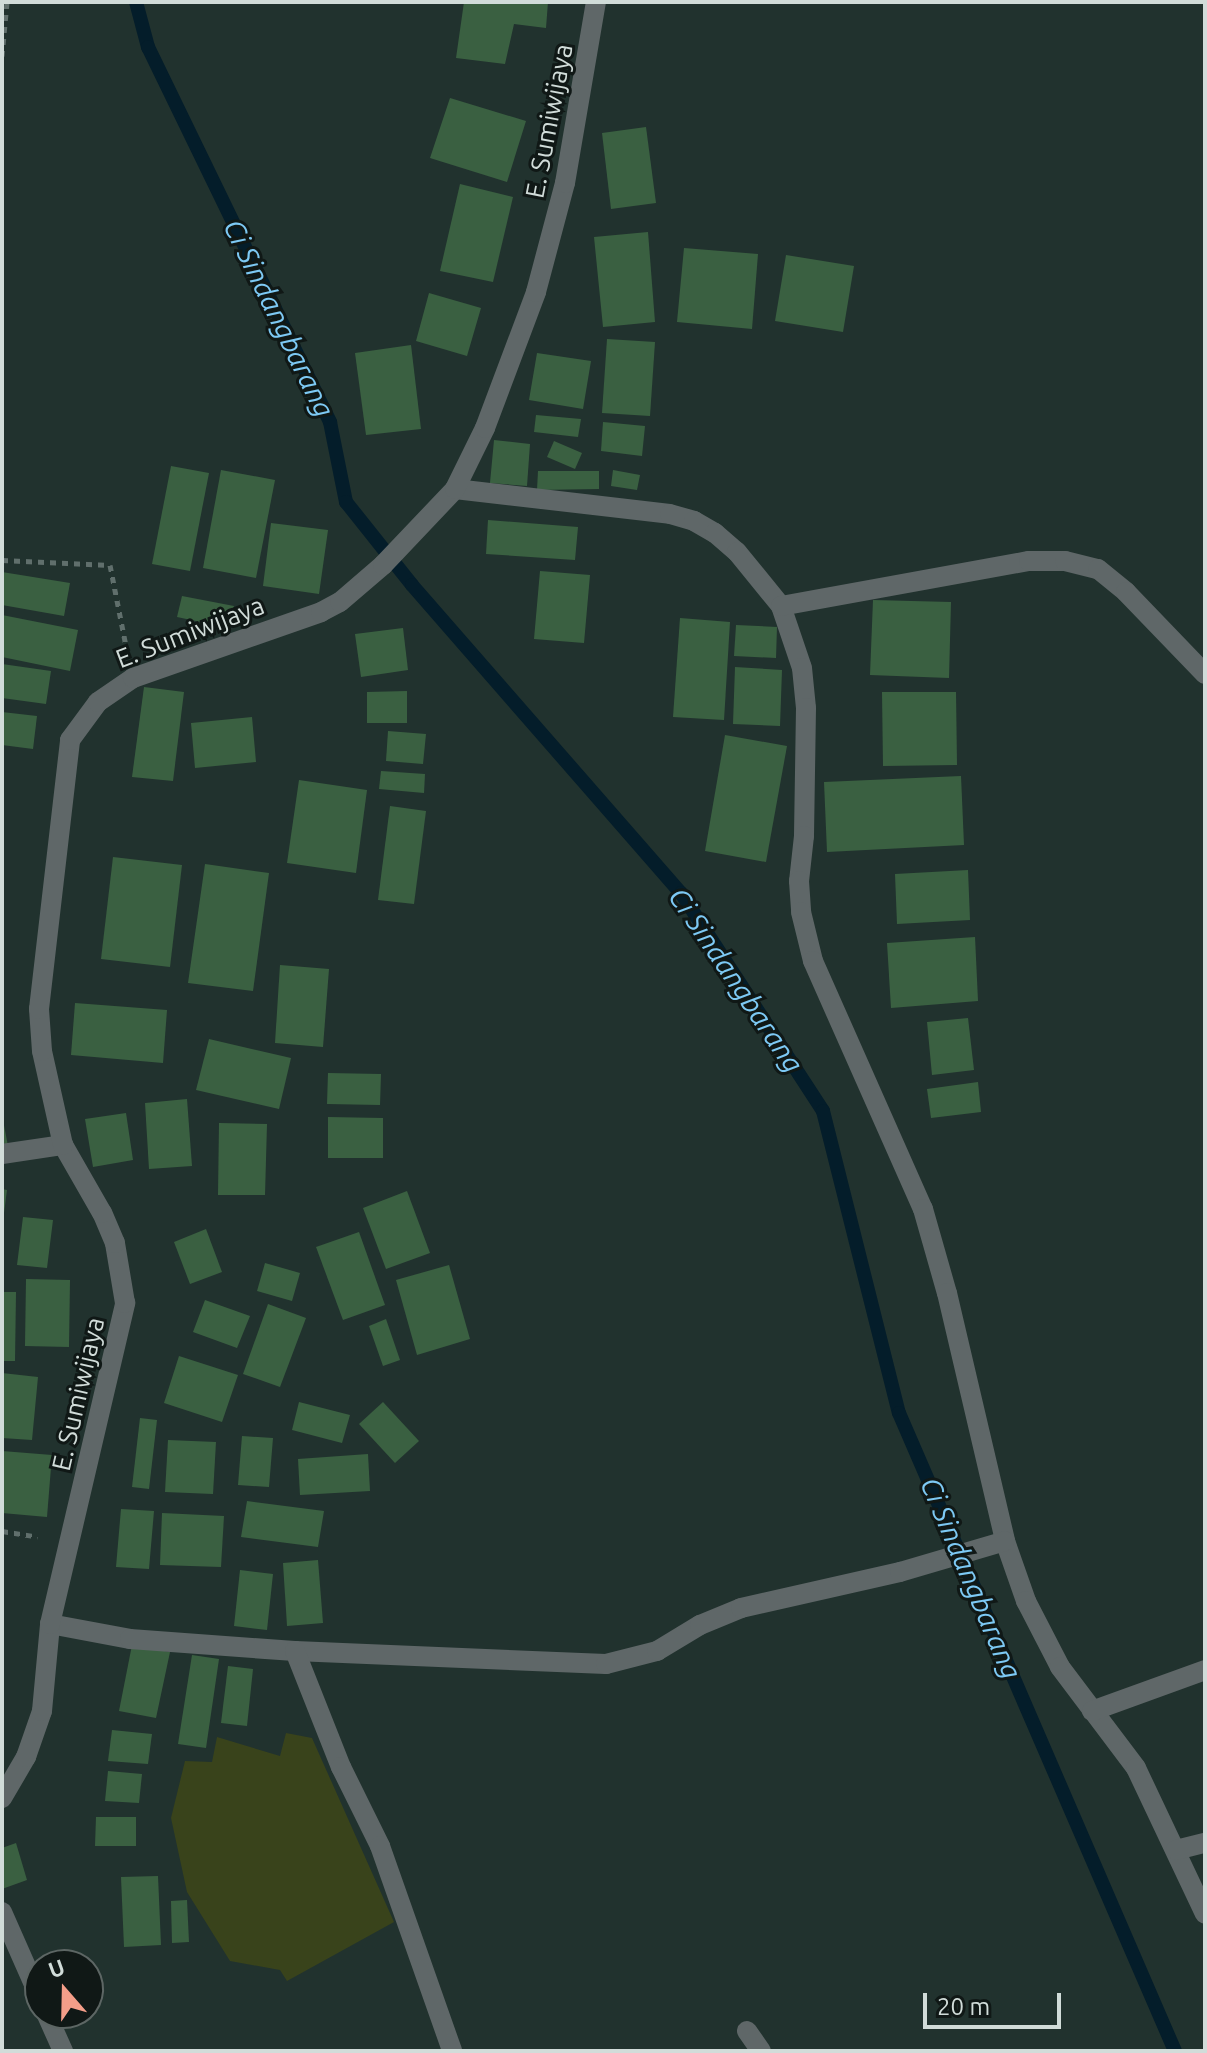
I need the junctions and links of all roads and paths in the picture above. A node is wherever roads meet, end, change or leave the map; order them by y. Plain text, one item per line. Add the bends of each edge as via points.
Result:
1 (7, 2) edge
2 (596, 2) edge
3 (2, 56) edge
4 (455, 489) junction
5 (2, 560) edge
6 (781, 606) junction
7 (1205, 674) edge
8 (133, 678) junction
9 (63, 1145) junction
10 (2, 1154) edge
11 (1005, 1541) junction
12 (50, 1624) junction
13 (295, 1651) junction
14 (1205, 1670) edge
15 (1092, 1711) junction
16 (2, 1798) edge
17 (1205, 1843) edge
18 (1176, 1850) junction
19 (2, 1912) edge
20 (1205, 1914) edge
21 (24, 1962) edge
22 (53, 2029) edge
23 (747, 2031) dead end
24 (63, 2051) edge
25 (452, 2051) edge
26 (761, 2051) edge

1 - 3 path
2 - 4 street, E. Sumiwijaya via 565,183 536,292 485,428
4 - 6 street via 694,521 737,552
4 - 8 street, E. Sumiwijaya via 340,602
5 - 8 path via 110,565
6 - 7 street via 1029,561 1065,561 1098,569
6 - 11 street via 802,668 806,708 801,912 813,961 923,1209
8 - 9 street, E. Sumiwijaya via 84,716 70,740 64,775 39,1009 42,1051
9 - 10 street
9 - 12 street, E. Sumiwijaya via 115,1243 125,1303
11 - 13 street via 900,1572 741,1608 657,1651 606,1664
11 - 15 street via 1026,1601 1060,1667
12 - 13 street via 130,1639
12 - 16 street, E. Sumiwijaya via 36,1735
13 - 25 street via 341,1767 380,1846
14 - 15 street
15 - 18 street via 1136,1768
17 - 18 street
18 - 20 street
19 - 21 street
22 - 24 street
23 - 26 street

